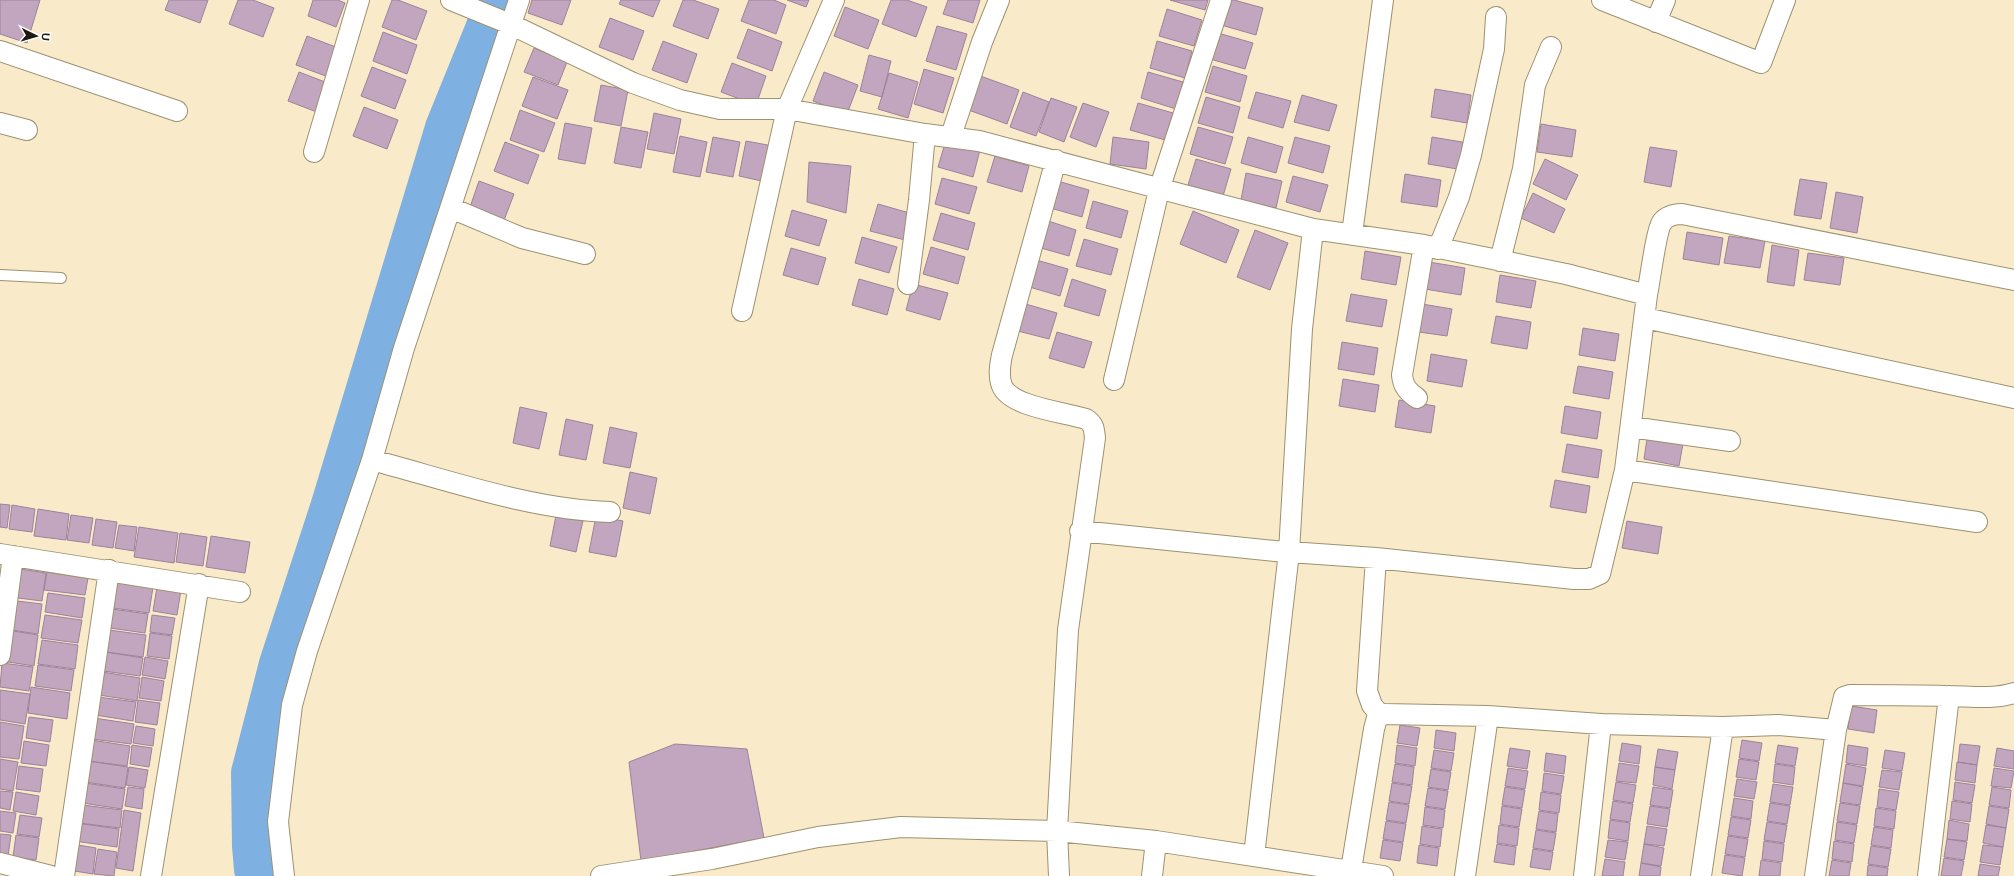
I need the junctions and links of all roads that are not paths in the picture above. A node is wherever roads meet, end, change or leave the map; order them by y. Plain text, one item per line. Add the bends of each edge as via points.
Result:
1 (359, 0) edge
2 (451, 0) edge
3 (519, 0) edge
4 (834, 0) edge
5 (999, 0) edge
6 (1221, 0) edge
7 (1383, 0) edge
8 (1602, 0) edge
9 (1665, 0) edge
10 (1786, 0) edge
11 (1496, 17) dead end
12 (1656, 22) junction
13 (510, 24) junction
14 (1551, 47) dead end
15 (0, 51) edge
16 (787, 109) junction
17 (178, 111) dead end
18 (0, 123) edge
19 (27, 130) dead end
20 (925, 134) junction
21 (951, 136) junction
22 (314, 152) dead end
23 (1056, 160) junction
24 (1159, 190) junction
25 (451, 208) junction
26 (1313, 229) junction
27 (1352, 234) junction
28 (1431, 247) junction
29 (585, 254) dead end
30 (1500, 261) junction
31 (0, 275) edge
32 (61, 278) dead end
33 (2014, 280) edge
34 (908, 284) dead end
35 (1648, 295) junction
36 (742, 310) dead end
37 (1645, 318) junction
38 (1114, 380) dead end
39 (1417, 398) dead end
40 (2014, 398) edge
41 (1631, 427) junction
42 (1730, 441) dead end
43 (372, 460) junction
44 (1624, 470) junction
45 (610, 512) dead end
46 (1977, 522) dead end
47 (1080, 531) junction
48 (1289, 552) junction
49 (7, 555) edge
50 (1376, 558) junction
51 (110, 570) junction
52 (199, 584) junction
53 (240, 592) dead end
54 (0, 655) edge
55 (2014, 693) edge
56 (1949, 696) junction
57 (1380, 715) junction
58 (1488, 716) junction
59 (1601, 724) junction
60 (1723, 727) junction
61 (1836, 730) junction
62 (1057, 830) junction
63 (1156, 841) junction
64 (1254, 856) junction
65 (0, 863) edge
66 (713, 867) edge
67 (1351, 873) edge
68 (51, 876) edge
69 (64, 876) edge
70 (151, 876) edge
71 (284, 876) edge
72 (601, 876) edge
73 (1060, 876) edge
74 (1152, 876) edge
75 (1383, 876) edge
76 (1465, 876) edge
77 (1584, 876) edge
78 (1701, 876) edge
79 (1815, 876) edge
80 (1928, 876) edge

1 - 22 street
2 - 13 street
3 - 13 street
4 - 16 street
5 - 21 street via 982,42
6 - 24 street
7 - 27 street
8 - 12 street
9 - 12 street
10 - 12 street via 1760,63
11 - 28 street via 1494,49 1471,155 1459,197
13 - 16 street via 633,84 680,100 720,109
13 - 25 street
14 - 30 street via 1535,84 1523,169
15 - 17 street
16 - 20 street
16 - 36 street
18 - 19 street
20 - 21 street
20 - 34 street
21 - 23 street
23 - 24 street
23 - 47 street via 1002,355 1000,376 1002,385 1012,398 1086,418 1094,426 1095,438
24 - 26 street
24 - 38 street
25 - 29 street via 522,238
25 - 43 street via 404,348
26 - 27 street
26 - 48 street via 1302,329
27 - 28 street
28 - 30 street
28 - 39 street via 1402,375 1407,390
30 - 35 street via 1566,274
31 - 32 lane
33 - 35 street via 1674,214 1660,227
35 - 37 street
37 - 40 street
37 - 41 street
41 - 42 street
41 - 44 street
43 - 45 street via 532,503 586,512
43 - 71 street via 307,651 292,705 278,822
44 - 46 street
44 - 50 street via 1600,574 1595,577 1574,579
47 - 48 street
47 - 62 street via 1068,630
48 - 50 street
48 - 64 street
49 - 51 street
49 - 54 street
50 - 57 street via 1367,691 1372,705
51 - 52 street
51 - 69 street
52 - 53 street
52 - 70 street
55 - 56 street via 1988,697
56 - 61 street via 1847,695 1841,704
56 - 80 street
57 - 58 street via 1395,713
57 - 67 street via 1374,729
58 - 59 street
58 - 76 street
59 - 60 street
59 - 77 street
60 - 61 street via 1778,725
60 - 78 street
61 - 79 street
62 - 63 street
62 - 66 street via 901,827 818,837
62 - 73 street
63 - 64 street
63 - 74 street
64 - 67 street
65 - 68 street
66 - 72 street
67 - 75 street

